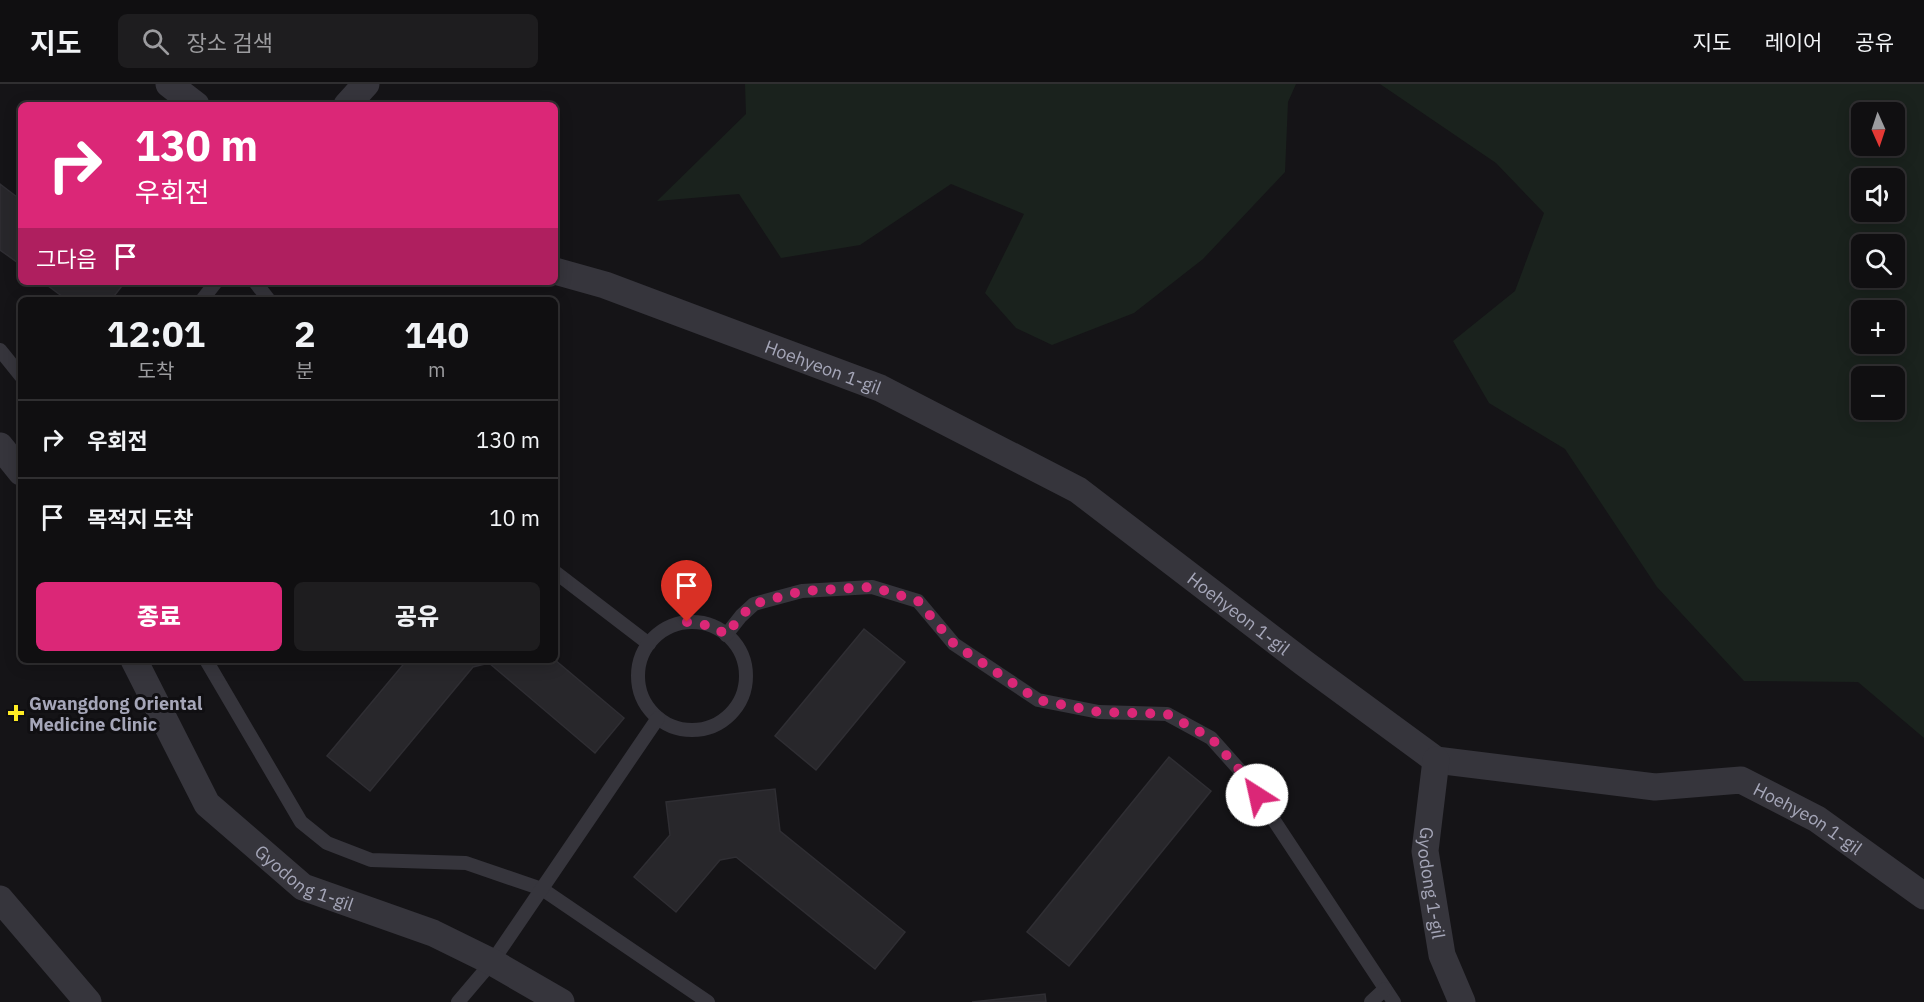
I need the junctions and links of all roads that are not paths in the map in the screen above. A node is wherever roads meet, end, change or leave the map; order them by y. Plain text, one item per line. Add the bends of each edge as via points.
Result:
1 (169, 84) edge
2 (366, 84) edge
3 (192, 102) edge
4 (350, 102) edge
5 (558, 272) edge
6 (214, 285) edge
7 (257, 285) edge
8 (204, 297) edge
9 (267, 297) edge
10 (0, 350) edge
11 (18, 372) edge
12 (0, 446) edge
13 (18, 468) edge
14 (558, 574) edge
15 (726, 635) junction
16 (649, 644) junction
17 (136, 663) edge
18 (208, 663) edge
19 (658, 718) junction
20 (1436, 760) junction
21 (542, 889) junction
22 (1924, 896) edge
23 (0, 899) edge
24 (492, 962) junction
25 (1385, 989) junction
26 (88, 1002) edge
27 (458, 1002) edge
28 (561, 1002) edge
29 (708, 1002) edge
30 (1371, 1002) edge
31 (1394, 1002) edge
32 (1462, 1002) edge

1 - 3 street
2 - 4 street
5 - 20 street, Hoehyeon 1-gil via 605,285 880,388 1078,490
6 - 8 lane
7 - 9 lane
10 - 11 lane
12 - 13 street
14 - 16 lane
15 - 16 lane via 704,624 687,622 671,626
15 - 19 lane via 743,656 747,672 739,705 711,727 693,730 674,727
15 - 25 lane via 754,604 802,591 873,587 918,601 954,644 1038,700 1099,712 1167,714 1211,738 1244,775
16 - 19 lane via 639,668 639,687
17 - 24 street, Gyodong 1-gil via 207,804 303,887 433,933
18 - 21 lane via 301,822 327,843 371,860 466,863
19 - 21 lane
20 - 22 street, Hoehyeon 1-gil via 1655,787 1741,780 1817,819
20 - 32 street, Gyodong 1-gil via 1425,851 1442,955
21 - 24 lane
21 - 29 lane
23 - 26 street
24 - 27 lane
24 - 28 street, Gyodong 1-gil
25 - 30 lane
25 - 31 lane

